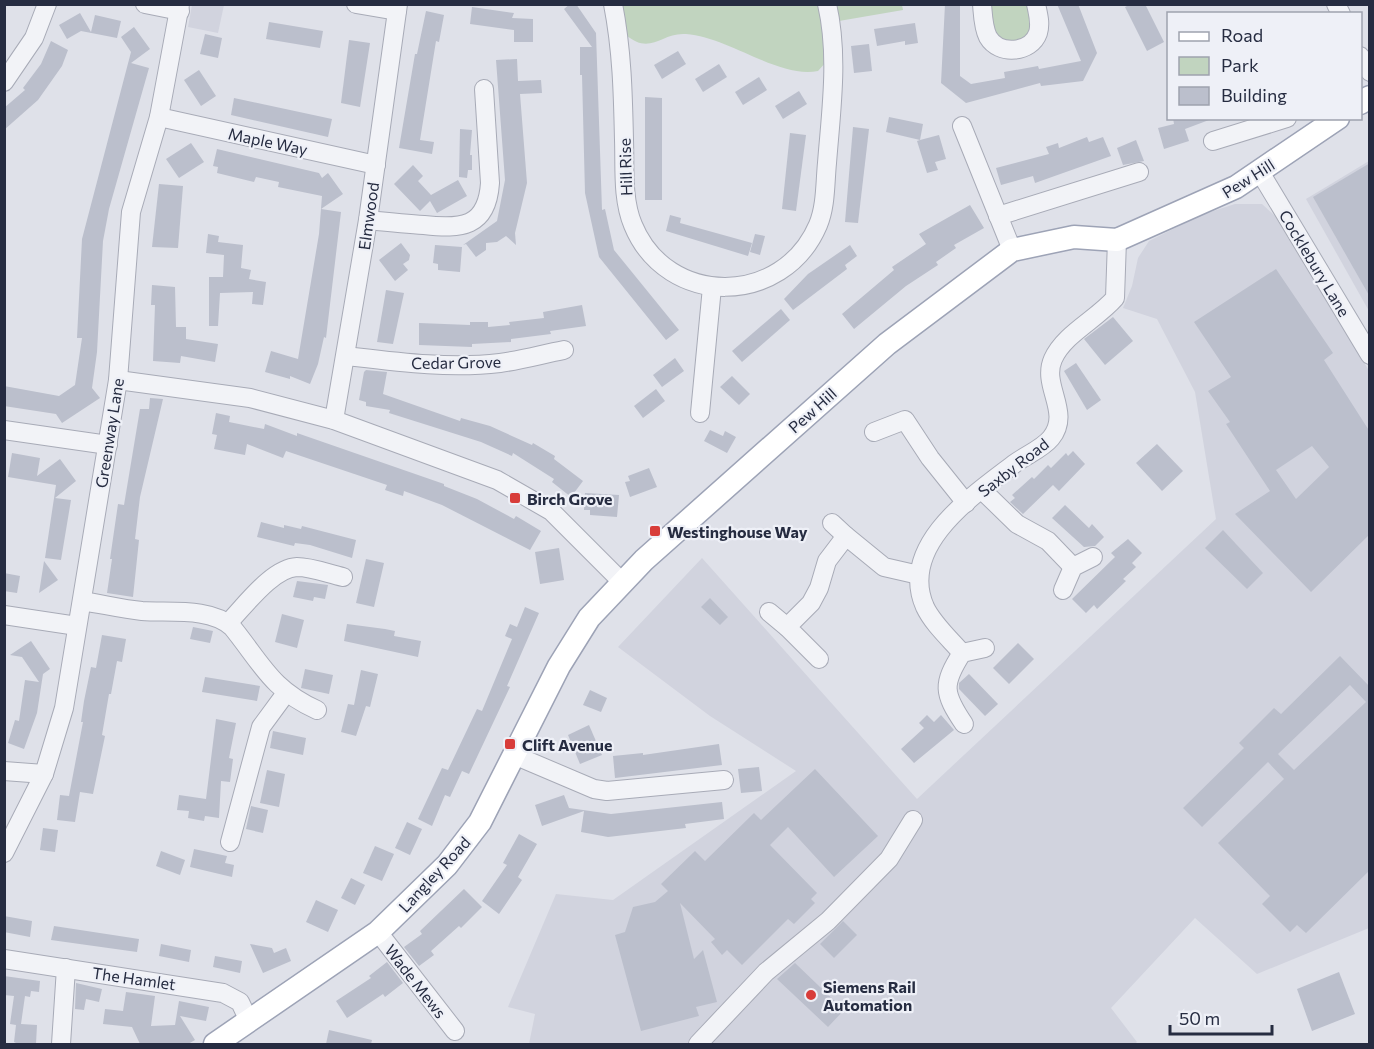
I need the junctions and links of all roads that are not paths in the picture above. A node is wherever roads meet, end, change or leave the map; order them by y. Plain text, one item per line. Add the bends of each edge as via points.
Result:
1 (47, 4) edge
2 (145, 4) edge
3 (356, 4) edge
4 (613, 4) edge
5 (826, 4) edge
6 (982, 4) edge
7 (1036, 4) edge
8 (180, 8) edge
9 (398, 8) edge
10 (4, 82) edge
11 (484, 89) dead end
12 (159, 117) junction
13 (1281, 120) edge
14 (1335, 120) edge
15 (962, 126) dead end
16 (1213, 141) dead end
17 (376, 165) junction
18 (1139, 172) dead end
19 (1260, 172) junction
20 (998, 216) junction
21 (368, 220) junction
22 (1117, 240) junction
23 (1012, 250) junction
24 (712, 287) junction
25 (564, 350) dead end
26 (1370, 355) edge
27 (346, 356) junction
28 (118, 380) junction
29 (700, 413) dead end
30 (334, 420) junction
31 (4, 430) edge
32 (873, 432) dead end
33 (108, 445) junction
34 (982, 490) junction
35 (966, 503) junction
36 (832, 523) dead end
37 (846, 536) junction
38 (1093, 557) dead end
39 (1073, 567) junction
40 (919, 575) junction
41 (343, 577) dead end
42 (622, 582) junction
43 (1063, 590) dead end
44 (82, 601) junction
45 (769, 612) dead end
46 (4, 615) edge
47 (228, 623) junction
48 (78, 626) junction
49 (788, 627) junction
50 (985, 648) dead end
51 (963, 653) junction
52 (819, 659) dead end
53 (286, 693) junction
54 (317, 710) dead end
55 (964, 724) dead end
56 (514, 755) junction
57 (4, 771) edge
58 (44, 774) junction
59 (724, 780) dead end
60 (913, 820) dead end
61 (230, 842) dead end
62 (4, 853) edge
63 (378, 932) junction
64 (4, 959) edge
65 (66, 968) junction
66 (249, 1022) junction
67 (455, 1031) dead end
68 (61, 1044) edge
69 (215, 1044) edge
70 (698, 1044) edge

1 - 10 street via 34,38
2 - 8 street
3 - 9 street, Elmwood
4 - 24 street, Hill Rise via 622,50 626,187 632,224 641,242 663,264 690,281
5 - 24 street, Hill Rise via 832,36 832,81 823,206 818,225 791,263 763,280
6 - 7 street via 988,37 998,47 1010,50 1024,48 1037,35
8 - 12 street, Greenway Lane
9 - 17 street, Elmwood
11 - 21 street via 490,183 480,215 472,223 454,228
12 - 17 street, Maple Way
12 - 28 street, Greenway Lane via 131,212
13 - 16 street
14 - 19 main road, Pew Hill
15 - 20 street
17 - 21 street, Elmwood
18 - 20 street
19 - 22 main road, Pew Hill via 1213,200
19 - 26 street, Cocklebury Lane
20 - 23 street
21 - 27 street, Elmwood
22 - 23 main road, Pew Hill via 1074,237
22 - 34 street, Saxby Road via 1115,298 1064,345 1051,366 1049,374 1060,416 1055,431 1046,443
23 - 42 main road, Pew Hill via 879,351
24 - 29 street
25 - 27 street, Cedar Grove via 502,363 464,365
27 - 30 street, Elmwood
28 - 30 street via 250,398
28 - 33 street, Greenway Lane
30 - 42 street via 517,489 567,525
31 - 33 street
32 - 35 street via 901,411 930,458
33 - 44 street, Greenway Lane
34 - 35 street, Saxby Road
34 - 39 street via 1017,524 1048,541
35 - 40 street, Saxby Road via 922,556
36 - 37 street
37 - 40 street via 884,567
37 - 49 street via 827,561 811,603
38 - 39 street
39 - 43 street
40 - 51 street via 926,608
41 - 47 street via 304,568 285,570 275,575
42 - 56 main road, Langley Road via 583,627
44 - 47 street via 140,611 190,613
44 - 48 street, Greenway Lane
45 - 49 street
46 - 48 street
47 - 53 street
48 - 58 street, Greenway Lane via 59,728
49 - 52 street
50 - 51 street
51 - 55 street via 947,676 949,702
53 - 54 street
53 - 61 street via 261,727
56 - 59 street via 594,789 608,791
56 - 63 main road, Langley Road via 480,822 447,865
57 - 58 street
58 - 62 street, Greenway Lane
60 - 70 street via 889,859 828,921 766,972
63 - 66 main road, Langley Road
63 - 67 street, Wade Mews
64 - 65 street, The Hamlet
65 - 66 street, The Hamlet via 223,993 240,1002
65 - 68 street
66 - 69 main road, Langley Road

